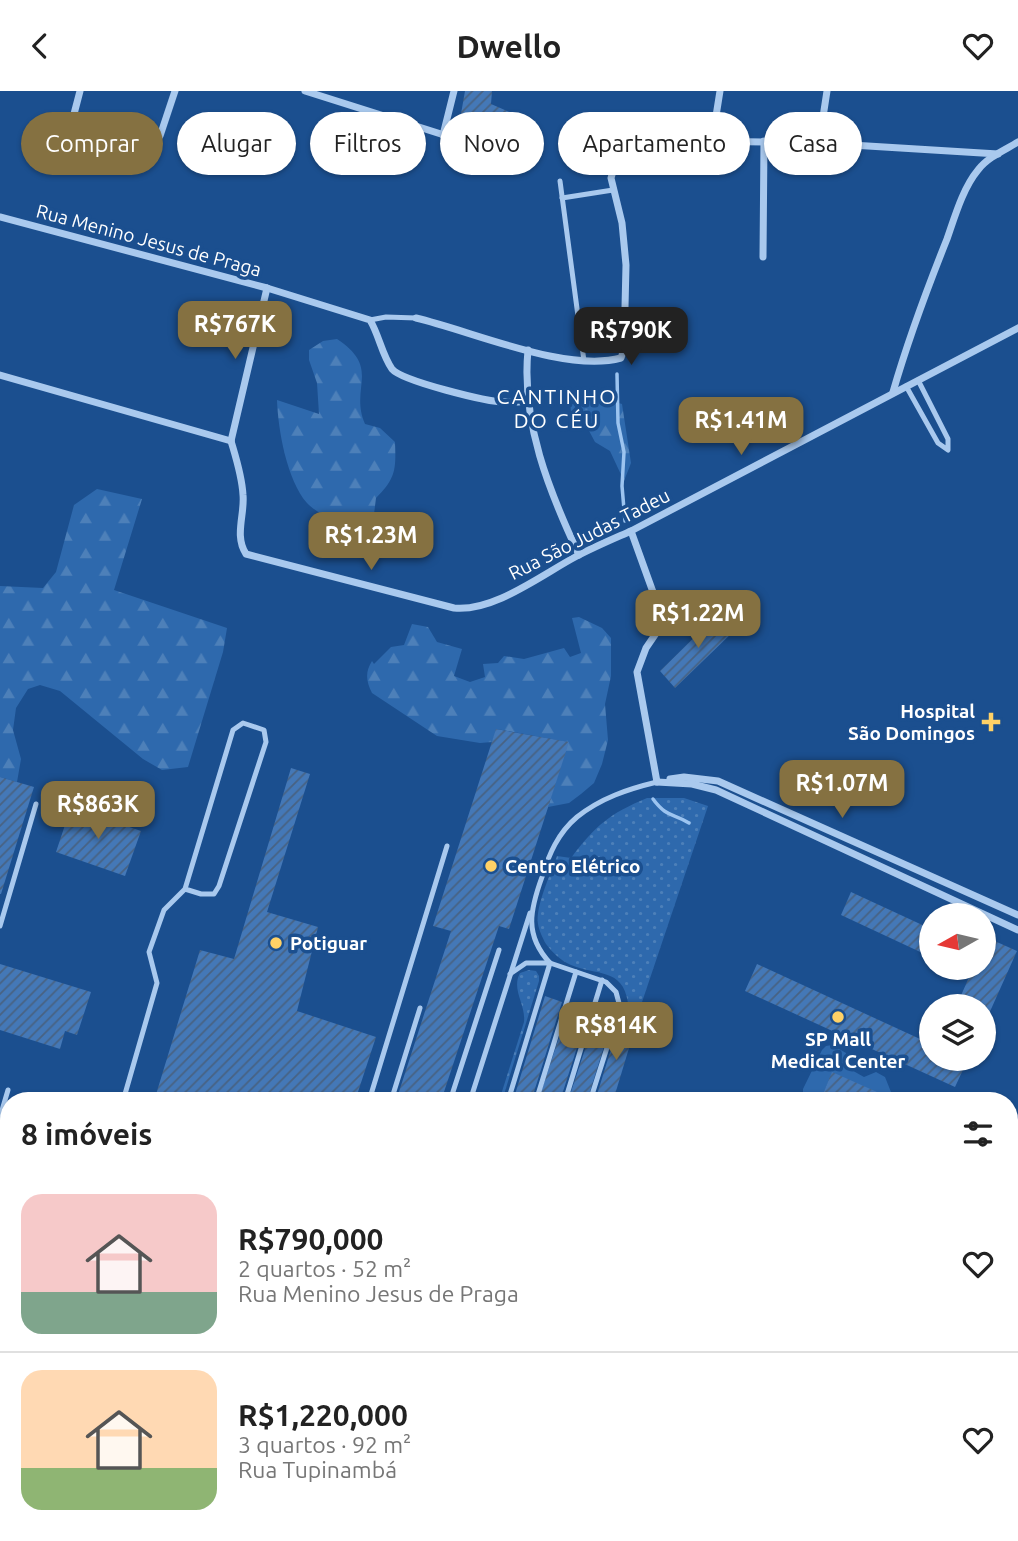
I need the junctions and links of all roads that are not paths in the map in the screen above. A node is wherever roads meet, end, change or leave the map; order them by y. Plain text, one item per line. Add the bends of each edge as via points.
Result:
1 (80, 91) edge
2 (175, 91) edge
3 (305, 91) edge
4 (454, 91) edge
5 (720, 91) edge
6 (827, 91) edge
7 (75, 112) edge
8 (449, 112) edge
9 (717, 112) edge
10 (824, 112) edge
11 (163, 127) edge
12 (440, 134) edge
13 (750, 141) edge
14 (764, 141) joint
15 (1018, 142) edge
16 (862, 146) edge
17 (998, 154) junction
18 (612, 175) edge
19 (560, 181) dead end
20 (613, 190) junction
21 (562, 198) junction
22 (0, 216) edge
23 (763, 257) dead end
24 (267, 288) junction
25 (416, 318) joint
26 (370, 320) junction
27 (1018, 328) edge
28 (528, 350) junction
29 (584, 361) junction
30 (0, 375) edge
31 (918, 380) junction
32 (906, 386) junction
33 (893, 392) junction
34 (527, 401) junction
35 (231, 441) junction
36 (631, 531) junction
37 (579, 555) junction
38 (657, 782) junction
39 (36, 804) dead end
40 (447, 846) dead end
41 (185, 889) junction
42 (532, 907) junction
43 (1018, 915) edge
44 (0, 926) edge
45 (1018, 930) edge
46 (499, 950) dead end
47 (550, 963) junction
48 (576, 972) junction
49 (510, 974) junction
50 (602, 980) junction
51 (421, 1009) dead end
52 (126, 1092) edge
53 (372, 1092) edge
54 (394, 1092) edge
55 (453, 1092) edge
56 (473, 1092) edge
57 (511, 1092) edge
58 (539, 1092) edge
59 (568, 1092) edge
60 (593, 1092) edge

1 - 7 street
2 - 11 street
3 - 12 street
4 - 8 street
5 - 9 street
6 - 10 street
13 - 14 street
14 - 23 street
15 - 17 street
16 - 17 street
17 - 33 street via 978,170 957,212
18 - 20 street, Rua Menino Jesus de Praga
19 - 21 lane
20 - 21 lane
20 - 29 street, Rua Menino Jesus de Praga via 626,265 623,354 621,358
21 - 29 lane
22 - 24 street, Rua Menino Jesus de Praga
24 - 26 street, Rua Menino Jesus de Praga
24 - 35 street
25 - 26 lane, Rua Menino Jesus de Praga
25 - 28 street, Rua Menino Jesus de Praga
26 - 34 street via 390,366 402,377 504,403
27 - 31 street, Rua São Judas Tadeu
28 - 29 street, Rua Menino Jesus de Praga
28 - 34 street
30 - 35 street
31 - 32 street, Rua São Judas Tadeu
31 - 32 lane via 948,439 948,450 938,443
32 - 33 street, Rua São Judas Tadeu
33 - 36 street, Rua São Judas Tadeu
34 - 37 street via 550,489
35 - 37 street, Rua São Judas Tadeu via 243,492 240,541 246,554 466,609 486,605
36 - 37 street, Rua São Judas Tadeu
36 - 38 street via 663,617 637,672
38 - 42 lane via 625,790 576,818 551,849
38 - 43 street via 684,777 718,781
38 - 45 street via 716,790
39 - 44 lane
40 - 53 lane
41 - 41 lane via 214,894 219,886 266,742 264,730 243,723 233,730
41 - 52 lane via 164,910 149,952 157,983
42 - 47 lane via 536,943
42 - 49 lane
46 - 55 lane
47 - 48 lane
47 - 49 lane via 526,963
47 - 57 lane
48 - 50 lane
48 - 58 lane
49 - 56 lane
50 - 59 lane
50 - 60 lane via 616,992 620,1007
51 - 54 lane

